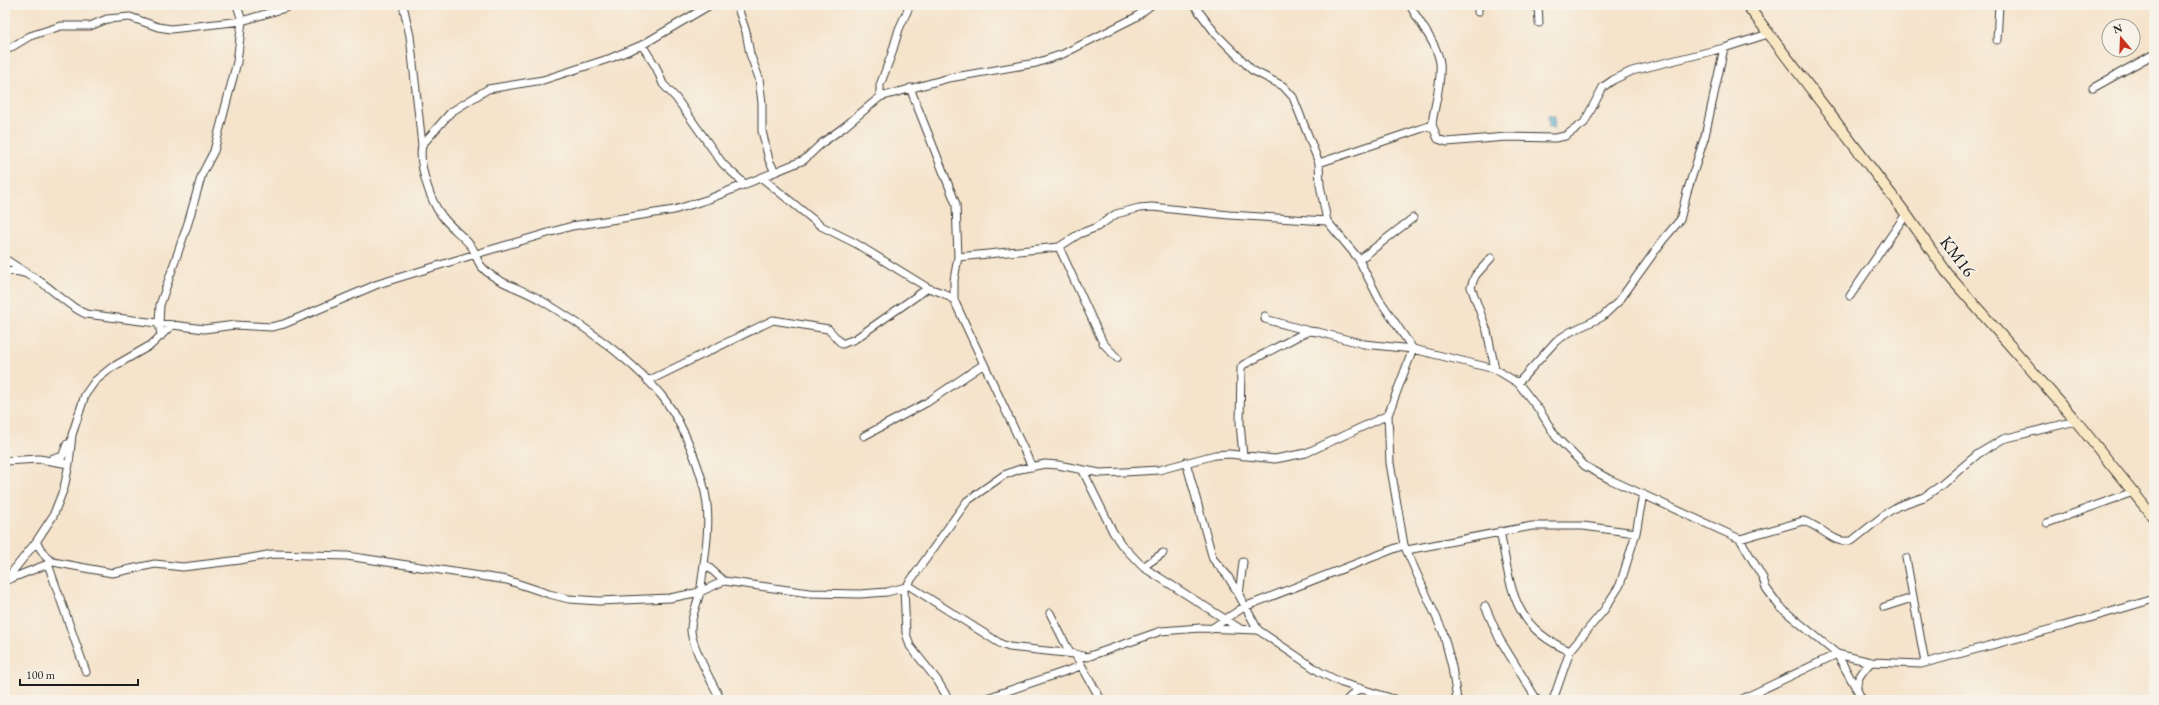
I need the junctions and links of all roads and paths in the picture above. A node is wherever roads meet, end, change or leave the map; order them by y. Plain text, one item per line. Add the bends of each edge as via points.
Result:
1 (237, 5) edge
2 (295, 5) edge
3 (403, 5) edge
4 (710, 5) edge
5 (737, 5) edge
6 (910, 5) edge
7 (1151, 5) edge
8 (1194, 5) edge
9 (1410, 5) edge
10 (1538, 5) edge
11 (1747, 5) edge
12 (1999, 5) edge
13 (242, 21) junction
14 (1539, 23) dead end
15 (1768, 34) junction
16 (1997, 40) dead end
17 (642, 45) junction
18 (1724, 48) junction
19 (5, 51) edge
20 (2154, 54) edge
21 (910, 88) junction
22 (2093, 88) dead end
23 (880, 97) junction
24 (1432, 125) junction
25 (422, 145) junction
26 (1319, 163) junction
27 (775, 172) junction
28 (762, 178) junction
29 (746, 185) junction
30 (1906, 214) junction
31 (1413, 218) dead end
32 (1327, 221) junction
33 (1059, 247) junction
34 (476, 254) junction
35 (958, 257) junction
36 (1491, 258) dead end
37 (5, 259) edge
38 (1359, 260) junction
39 (5, 272) edge
40 (26, 272) junction
41 (928, 288) junction
42 (1850, 296) dead end
43 (954, 300) junction
44 (1265, 316) dead end
45 (159, 323) junction
46 (172, 325) junction
47 (1310, 332) junction
48 (161, 336) junction
49 (1413, 349) junction
50 (1117, 358) dead end
51 (984, 364) junction
52 (1495, 369) junction
53 (648, 381) junction
54 (1518, 383) junction
55 (1388, 416) junction
56 (2076, 422) junction
57 (72, 435) junction
58 (864, 436) dead end
59 (1243, 456) junction
60 (39, 459) junction
61 (5, 460) edge
62 (1186, 462) junction
63 (70, 464) junction
64 (1032, 467) junction
65 (1083, 471) junction
66 (2133, 492) junction
67 (1643, 494) junction
68 (2154, 518) edge
69 (2047, 523) dead end
70 (1500, 531) junction
71 (1636, 533) junction
72 (1740, 539) junction
73 (36, 542) junction
74 (1406, 548) junction
75 (1163, 553) dead end
76 (1906, 558) dead end
77 (1243, 562) dead end
78 (51, 563) junction
79 (704, 563) junction
80 (1143, 568) junction
81 (5, 580) edge
82 (724, 581) junction
83 (906, 587) junction
84 (700, 592) junction
85 (1239, 595) junction
86 (1912, 598) junction
87 (2154, 599) edge
88 (1485, 606) dead end
89 (1244, 607) junction
90 (1884, 607) dead end
91 (1050, 613) dead end
92 (1224, 619) junction
93 (1239, 628) junction
94 (1211, 629) junction
95 (1258, 630) junction
96 (1570, 651) junction
97 (1072, 653) junction
98 (1837, 654) junction
99 (1871, 662) junction
100 (1925, 663) junction
101 (1080, 666) junction
102 (86, 672) dead end
103 (1359, 688) junction
104 (1856, 688) junction
105 (1002, 697) edge
106 (721, 700) edge
107 (949, 700) edge
108 (981, 700) edge
109 (1101, 700) edge
110 (1347, 700) edge
111 (1397, 700) edge
112 (1457, 700) edge
113 (1537, 700) edge
114 (1553, 700) edge
115 (1740, 700) edge
116 (1863, 700) edge

1 - 13 street
2 - 13 street
3 - 25 street via 410,36
4 - 17 street
5 - 27 street via 759,78 762,131 769,160
6 - 23 street via 880,85
7 - 21 street via 1130,20 1063,54 1036,63 949,78
8 - 26 street via 1216,34 1252,70 1288,90
9 - 24 street via 1440,64
10 - 14 street
11 - 15 street, KM16
12 - 16 street
13 - 19 street via 171,29 151,25 140,19 117,18 90,26 66,26 41,32
13 - 45 street via 237,62 214,151 196,192 160,306
15 - 18 street
15 - 30 street, KM16
17 - 25 street via 544,80 488,88 451,112
17 - 29 street via 663,84 676,98 722,164
18 - 24 street via 1632,71 1613,80 1603,87 1584,123 1565,136 1485,138 1447,142 1438,139
18 - 54 street via 1705,136 1680,220 1619,301 1602,317 1556,341
20 - 22 street
21 - 23 street
21 - 35 street via 956,204
23 - 27 street via 804,160
24 - 26 street
25 - 34 street via 423,166 436,206
26 - 32 street via 1320,185
27 - 28 street
28 - 29 street
28 - 41 street via 821,226 856,243
29 - 34 street via 674,210 572,226
30 - 42 street
30 - 56 street, KM16 via 1950,277
31 - 38 street
32 - 33 street via 1139,208 1116,214
32 - 38 street
33 - 35 street
33 - 50 street via 1103,343
34 - 46 street via 378,284 284,324 204,328
34 - 53 street via 481,267 491,275 538,298 572,320
35 - 43 street
36 - 52 street via 1475,276 1471,287 1487,331
37 - 40 street
38 - 49 street via 1379,299
39 - 40 street
40 - 45 street via 80,312
41 - 43 street
41 - 53 street via 855,340 842,344 828,329 773,320
43 - 51 street
44 - 47 street via 1265,319
45 - 46 street
45 - 48 street
46 - 48 street
47 - 49 street via 1364,344
47 - 59 street via 1241,368 1240,423
48 - 57 street via 95,381 84,395
49 - 52 street
49 - 55 street
51 - 58 street via 926,403
51 - 64 street
52 - 54 street
53 - 79 street via 665,400 680,426 700,475 708,506
54 - 67 street via 1556,437 1585,466
55 - 59 street via 1306,453 1275,458
55 - 74 street via 1390,463
56 - 66 street, KM16
56 - 72 street via 1997,443 1978,454 1924,497 1898,506 1846,543 1803,521
57 - 60 street via 62,457
57 - 63 street
59 - 62 street via 1215,455
60 - 61 street
60 - 63 street
62 - 65 street via 1159,470 1100,473
62 - 85 street via 1213,559
63 - 73 street via 53,516
64 - 65 street via 1058,465
64 - 83 street via 1004,475 967,501
65 - 80 street via 1113,532
66 - 68 street, KM16
66 - 69 street
67 - 71 street
67 - 72 street
70 - 71 street via 1552,524
70 - 74 street
70 - 96 street via 1506,568 1522,614 1535,632
71 - 96 street via 1620,585 1604,610
72 - 98 street via 1764,578 1772,598
73 - 78 street
73 - 81 street
74 - 89 street
74 - 112 street via 1443,632
75 - 80 street
76 - 86 street
77 - 85 street
78 - 81 street
78 - 84 street via 112,572 155,564 184,566 273,554 347,556 506,580 569,599 599,601 670,598
78 - 102 street
79 - 82 street
79 - 84 street
80 - 92 street
82 - 83 street via 809,593 860,594
82 - 84 street
83 - 97 street via 1005,646
83 - 107 street via 906,633 910,646
84 - 106 street via 691,629 692,636
85 - 89 street
86 - 90 street
86 - 100 street
87 - 100 street
88 - 113 street via 1499,638
89 - 92 street
89 - 95 street
91 - 97 street
92 - 93 street
92 - 94 street
93 - 94 street
93 - 95 street
94 - 97 street via 1161,631 1087,657
95 - 103 street via 1320,672
96 - 114 street
97 - 101 street
98 - 99 street
98 - 104 street
98 - 115 street
99 - 100 street
99 - 104 street via 1856,680
101 - 105 street
101 - 109 street
103 - 110 street
103 - 111 street
104 - 116 street
105 - 108 street

